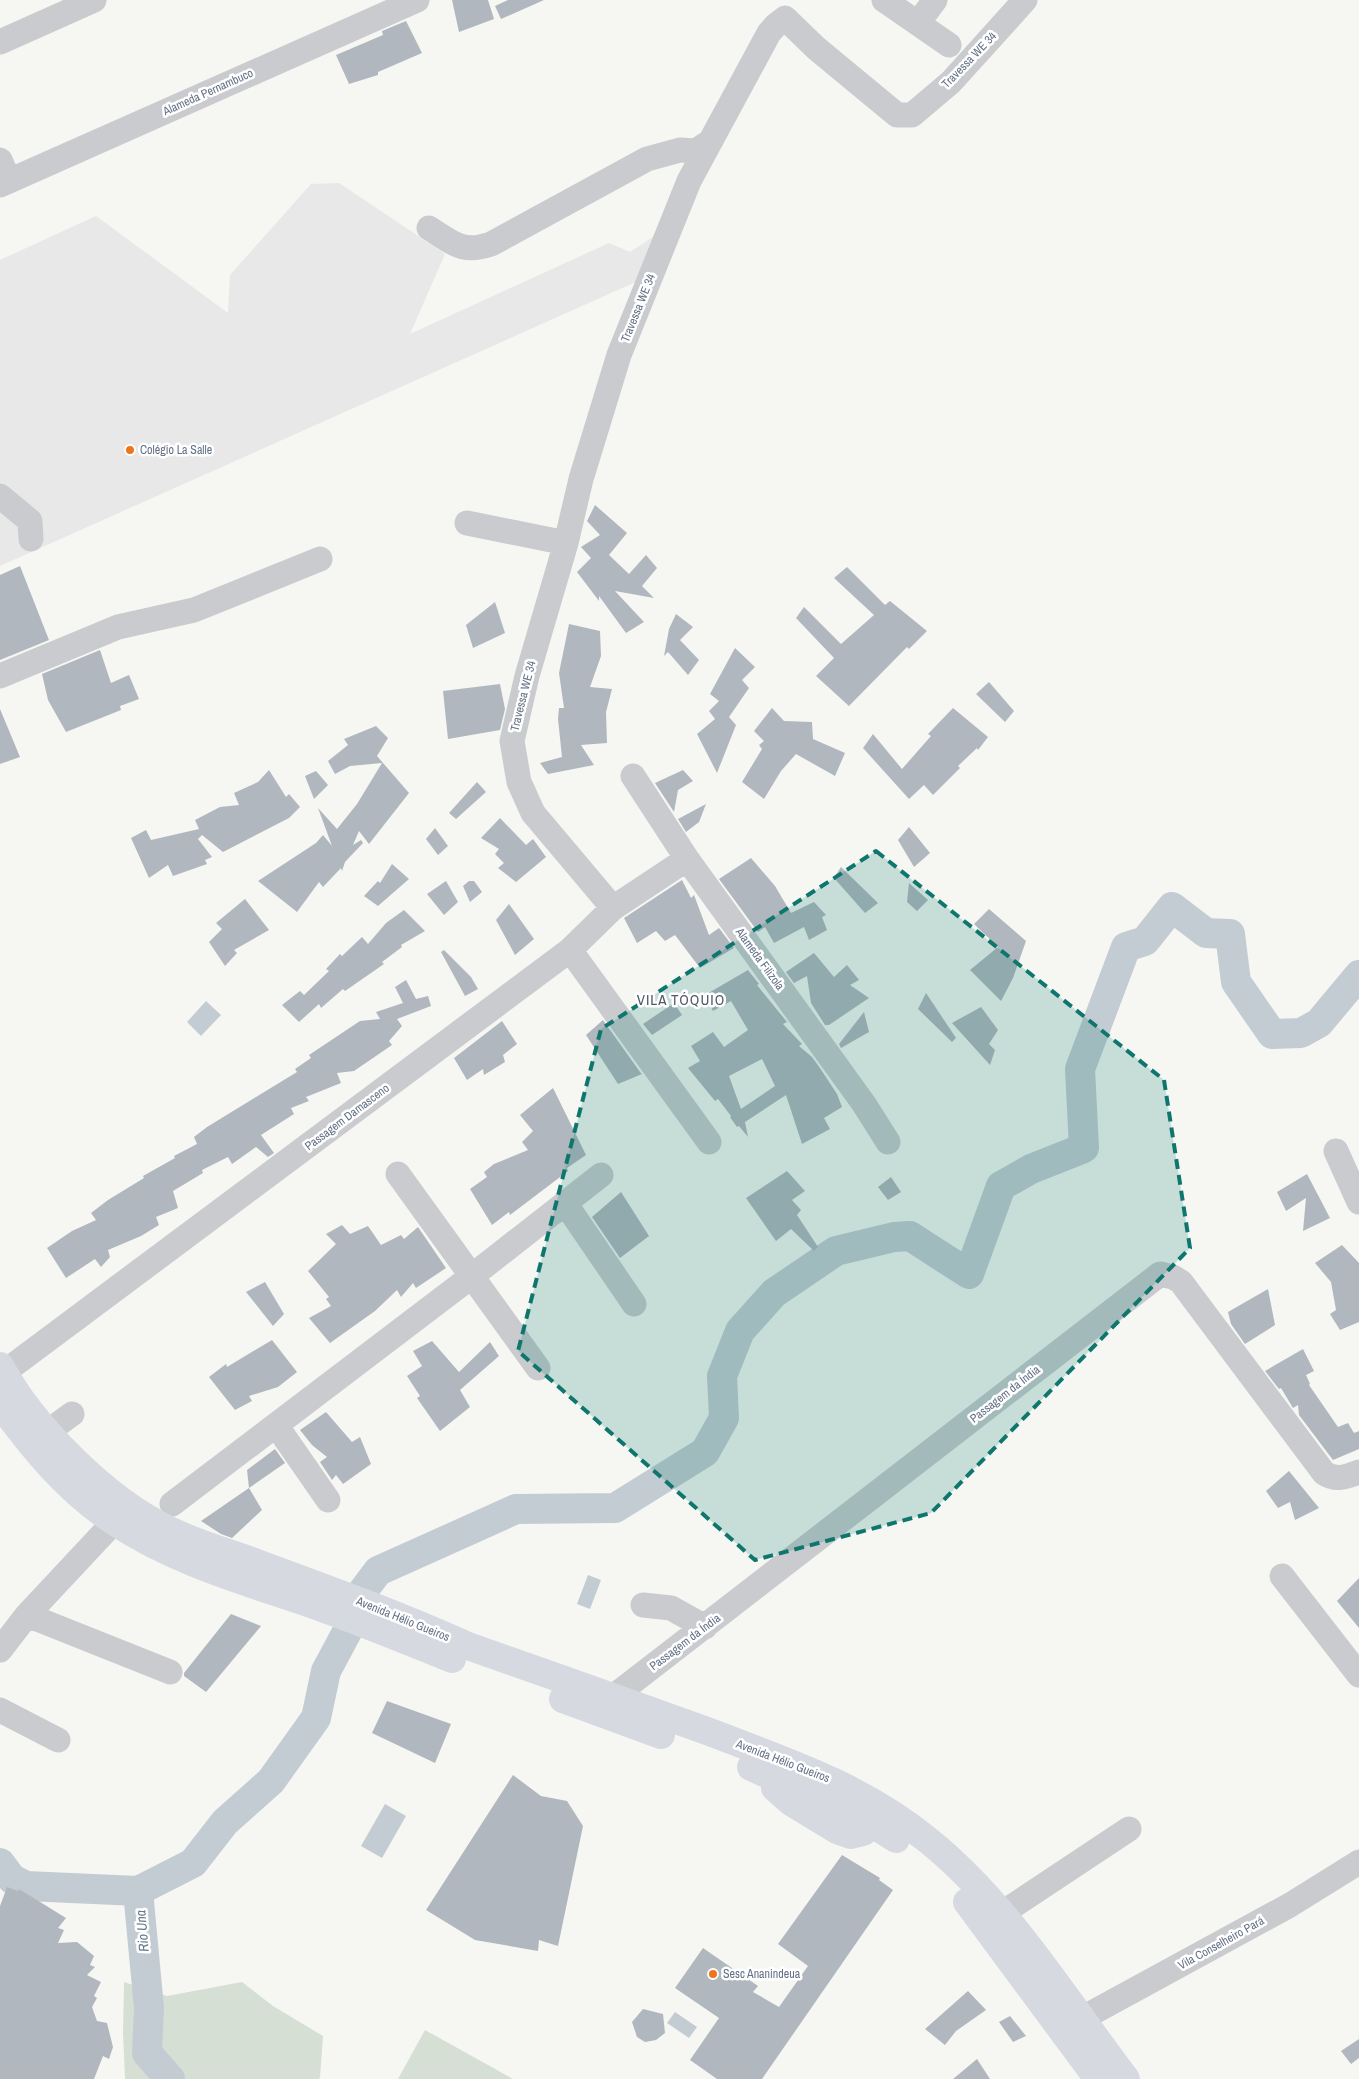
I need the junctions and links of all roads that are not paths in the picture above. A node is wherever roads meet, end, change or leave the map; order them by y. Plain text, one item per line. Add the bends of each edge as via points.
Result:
1 (59, 0) edge
2 (94, 0) edge
3 (417, 0) edge
4 (884, 0) edge
5 (935, 0) edge
6 (1025, 0) edge
7 (36, 18) junction
8 (918, 23) junction
9 (0, 26) edge
10 (0, 42) edge
11 (949, 45) dead end
12 (708, 143) junction
13 (3, 175) edge
14 (429, 228) dead end
15 (0, 496) edge
16 (467, 522) dead end
17 (31, 540) dead end
18 (566, 543) junction
19 (320, 559) dead end
20 (0, 676) edge
21 (633, 776) dead end
22 (687, 859) junction
23 (614, 908) junction
24 (570, 950) junction
25 (709, 1142) dead end
26 (888, 1142) dead end
27 (1336, 1151) dead end
28 (398, 1174) dead end
29 (601, 1174) dead end
30 (1359, 1202) edge
31 (565, 1203) junction
32 (472, 1276) junction
33 (634, 1304) dead end
34 (538, 1368) dead end
35 (2, 1369) edge
36 (0, 1403) edge
37 (72, 1414) dead end
38 (276, 1425) junction
39 (46, 1433) junction
40 (1359, 1472) edge
41 (328, 1500) dead end
42 (172, 1504) dead end
43 (114, 1522) junction
44 (1282, 1576) dead end
45 (332, 1601) junction
46 (643, 1605) dead end
47 (28, 1615) junction
48 (372, 1616) junction
49 (705, 1627) junction
50 (0, 1650) edge
51 (170, 1672) dead end
52 (1359, 1675) edge
53 (613, 1697) junction
54 (0, 1710) edge
55 (58, 1740) dead end
56 (875, 1814) junction
57 (1129, 1829) dead end
58 (1359, 1862) edge
59 (1001, 1914) junction
60 (1081, 2019) junction
61 (1098, 2079) edge
62 (1126, 2079) edge

1 - 7 street
2 - 7 street
3 - 13 street, Alameda Pernambuco
4 - 8 street
5 - 8 street
6 - 12 street, Travessa WE 34 via 951,82 912,115 897,115 785,18 768,33
7 - 9 street
7 - 10 street
8 - 11 street
12 - 14 street via 696,150 680,150 648,160 491,244 473,250 452,243
12 - 18 street, Travessa WE 34 via 688,181 619,355 581,479
15 - 17 street via 30,521
16 - 18 street
18 - 23 street, Travessa WE 34 via 527,676 512,741 519,782 533,813
19 - 20 street via 194,610 118,627
21 - 22 street, Alameda Filizola
22 - 23 street, Passagem Damasceno
22 - 26 street, Alameda Filizola
23 - 24 street, Passagem Damasceno
24 - 25 street
24 - 35 street, Passagem Damasceno
27 - 30 street
28 - 32 street
29 - 31 street
31 - 32 street
31 - 33 street
32 - 34 street
32 - 38 street
35 - 39 main road via 23,1404
36 - 43 main road via 24,1437 53,1469
37 - 39 street
38 - 41 street
38 - 42 street
39 - 45 main road via 91,1476 156,1524
40 - 49 street, Passagem da Índia via 1340,1478 1331,1478 1324,1473 1181,1282 1160,1274
43 - 45 main road via 178,1556
43 - 47 street
44 - 52 street
45 - 48 main road, Avenida Hélio Gueiros
46 - 49 street via 670,1608
47 - 50 street
47 - 51 street
48 - 53 main road, Avenida Hélio Gueiros
48 - 56 main road, Avenida Hélio Gueiros via 470,1666 751,1767 791,1802 837,1830 851,1835 863,1832
49 - 53 street, Passagem da Índia
53 - 56 main road, Avenida Hélio Gueiros via 844,1785
54 - 55 street
56 - 59 main road, Avenida Hélio Gueiros via 928,1840 980,1889
56 - 61 main road, Avenida Hélio Gueiros via 952,1884
57 - 59 street
58 - 60 street, Vila Conselheiro Pará via 1290,1905
59 - 60 main road, Avenida Hélio Gueiros
60 - 62 main road, Avenida Hélio Gueiros

